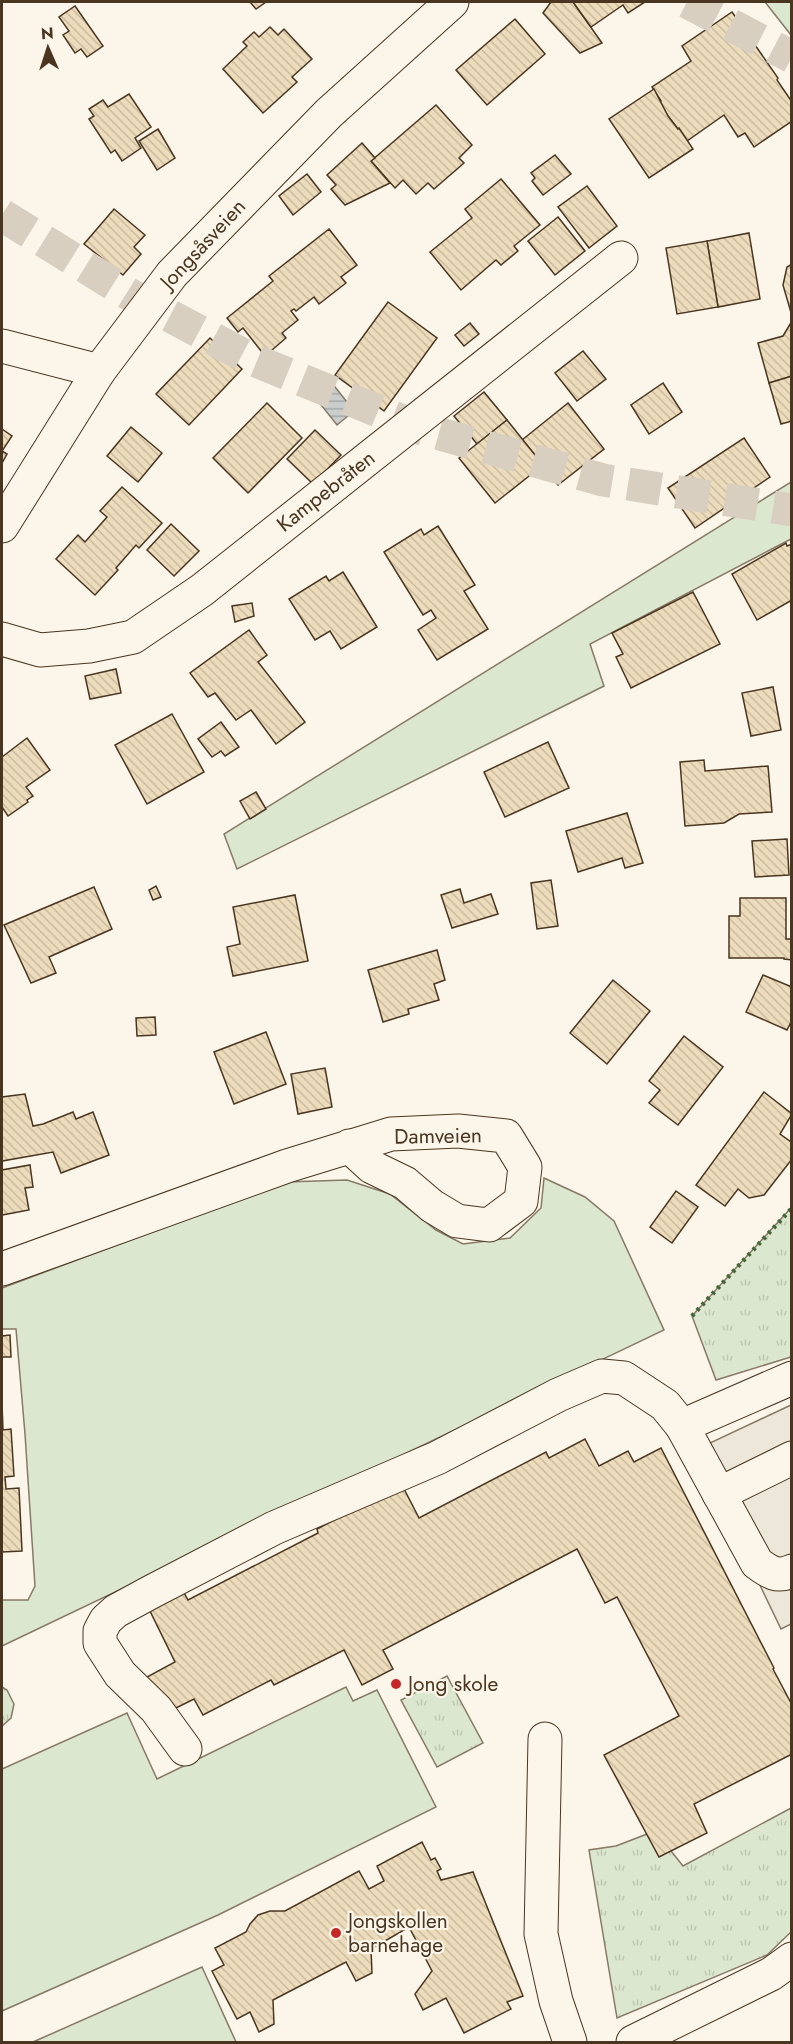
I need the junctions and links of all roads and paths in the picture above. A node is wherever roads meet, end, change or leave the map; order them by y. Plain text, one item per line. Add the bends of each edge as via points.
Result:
1 (452, 2) edge
2 (621, 258) dead end
3 (2, 346) edge
4 (99, 371) junction
5 (2, 526) edge
6 (2, 639) edge
7 (349, 1146) junction
8 (2, 1269) edge
9 (792, 1378) edge
10 (682, 1426) junction
11 (792, 1458) edge
12 (719, 1494) junction
13 (792, 1571) edge
14 (545, 1739) dead end
15 (185, 1749) dead end
16 (792, 1959) edge
17 (570, 2043) edge
18 (633, 2043) edge

1 - 4 street, Jongsåsveien via 330,113 172,274
2 - 6 street, Kampebråten via 202,590 133,637 40,650
3 - 4 street
4 - 5 street, Jongsåsveien
7 - 7 street, Damveien via 392,1134 458,1131 506,1136 525,1167 521,1201 489,1225 457,1221 405,1183 372,1167
7 - 8 street, Damveien
9 - 10 street
10 - 12 street
10 - 15 street via 665,1405 624,1378 602,1376 437,1458 274,1528 116,1611 100,1631 100,1643 120,1674 156,1709
11 - 12 street
12 - 13 street via 757,1563 771,1574
14 - 17 street via 541,1934
16 - 18 street via 771,1974

